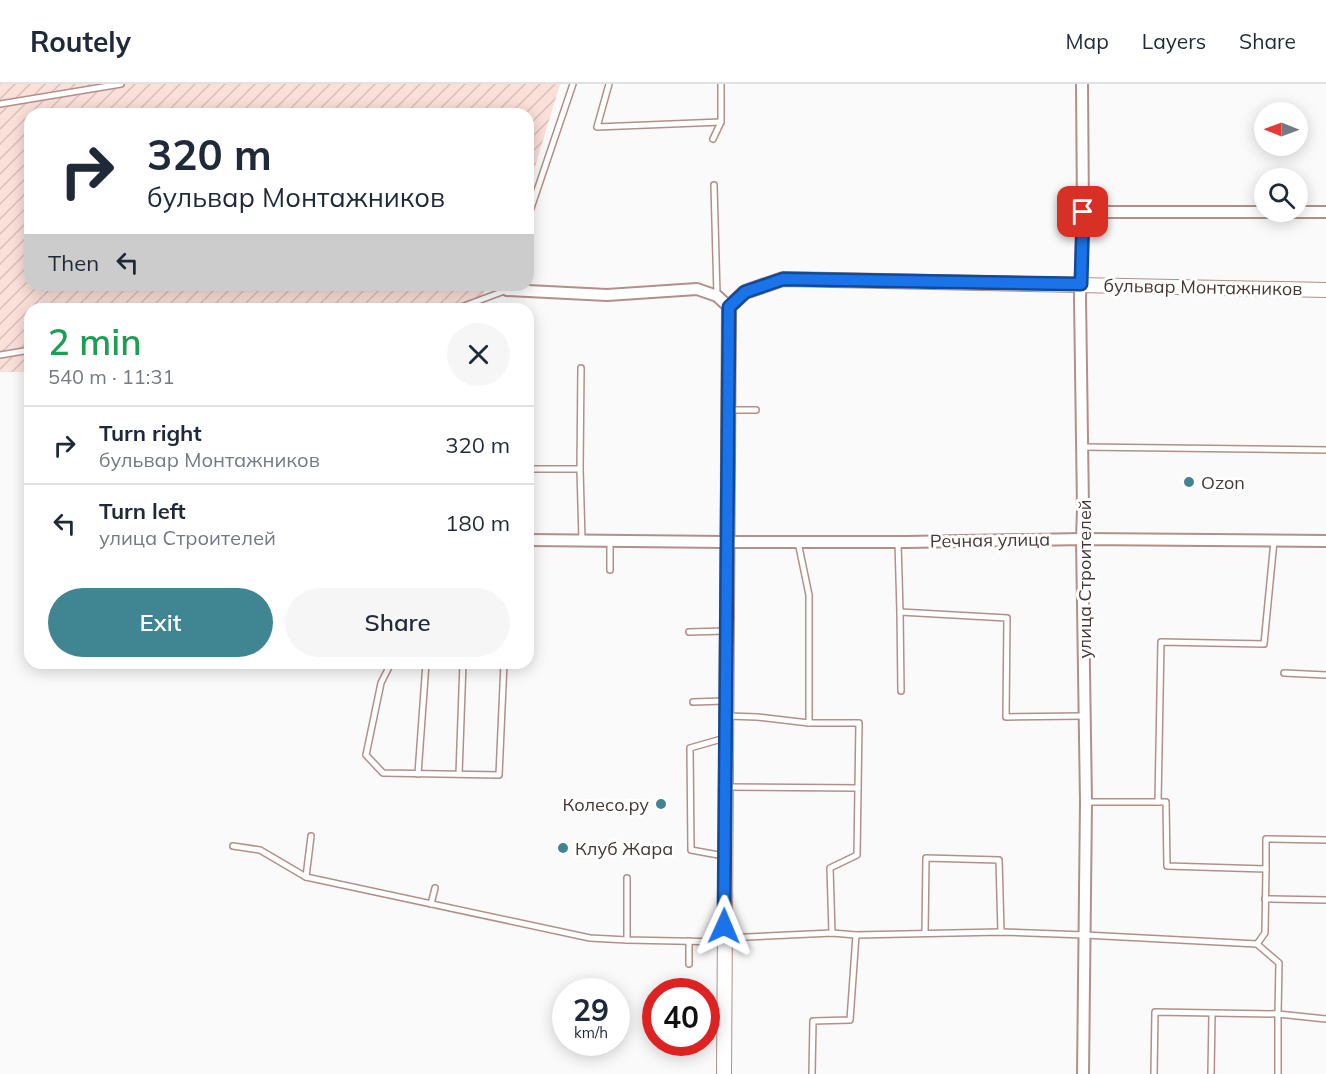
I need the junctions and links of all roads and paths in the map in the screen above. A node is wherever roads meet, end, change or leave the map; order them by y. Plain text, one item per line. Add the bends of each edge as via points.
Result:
1 (121, 84) edge
2 (573, 84) edge
3 (609, 84) edge
4 (721, 84) edge
5 (1082, 84) edge
6 (0, 104) edge
7 (721, 122) junction
8 (713, 139) dead end
9 (714, 185) dead end
10 (534, 199) edge
11 (1083, 212) junction
12 (1326, 212) edge
13 (1081, 284) junction
14 (534, 290) edge
15 (1326, 290) edge
16 (501, 291) edge
17 (717, 296) junction
18 (471, 303) edge
19 (729, 307) junction
20 (24, 351) edge
21 (0, 355) edge
22 (580, 368) dead end
23 (728, 410) junction
24 (756, 410) dead end
25 (1083, 447) junction
26 (1326, 450) edge
27 (534, 469) edge
28 (580, 469) junction
29 (1082, 539) junction
30 (534, 540) edge
31 (582, 540) junction
32 (610, 541) junction
33 (1274, 541) junction
34 (1326, 541) edge
35 (726, 542) junction
36 (798, 542) junction
37 (898, 542) junction
38 (610, 570) dead end
39 (900, 612) junction
40 (726, 631) junction
41 (689, 632) dead end
42 (388, 669) edge
43 (426, 669) edge
44 (463, 669) edge
45 (504, 669) edge
46 (1284, 673) dead end
47 (1326, 675) edge
48 (901, 691) dead end
49 (726, 701) junction
50 (693, 702) dead end
51 (726, 716) junction
52 (1084, 716) junction
53 (809, 723) junction
54 (725, 738) junction
55 (418, 774) junction
56 (459, 774) junction
57 (726, 787) junction
58 (858, 788) junction
59 (1086, 802) junction
60 (1158, 802) junction
61 (311, 836) dead end
62 (1326, 840) edge
63 (233, 846) dead end
64 (725, 856) junction
65 (1266, 869) junction
66 (306, 877) junction
67 (627, 878) dead end
68 (435, 888) dead end
69 (1265, 899) junction
70 (1326, 900) edge
71 (431, 904) junction
72 (1001, 932) junction
73 (832, 933) junction
74 (925, 933) junction
75 (1085, 934) junction
76 (855, 935) junction
77 (627, 940) junction
78 (724, 940) junction
79 (689, 941) junction
80 (1257, 944) junction
81 (689, 964) dead end
82 (1212, 1014) junction
83 (1278, 1014) junction
84 (1326, 1019) edge
85 (724, 1074) edge
86 (812, 1074) edge
87 (1083, 1074) edge
88 (1154, 1074) edge
89 (1211, 1074) edge
90 (1278, 1074) edge

1 - 6 lane
2 - 10 lane
3 - 7 lane via 597,127
4 - 7 lane
5 - 11 street, улица Строителей
7 - 8 lane
9 - 17 lane
11 - 12 street
11 - 13 street, улица Строителей
13 - 15 street, бульвар Монтажников
13 - 19 street, бульвар Монтажников via 783,279 745,292
13 - 25 street, улица Строителей
14 - 17 street via 607,295 697,289
16 - 18 lane
17 - 19 street
19 - 23 street
20 - 21 lane
22 - 28 lane
23 - 24 lane
23 - 35 street
25 - 26 lane
25 - 29 street, улица Строителей
27 - 28 lane
28 - 31 lane
29 - 33 street, Речная улица
29 - 37 street, Речная улица
29 - 52 street, улица Строителей
30 - 31 street, Речная улица
31 - 32 street, Речная улица
32 - 35 street, Речная улица
32 - 38 lane
33 - 34 street, Речная улица
33 - 60 lane via 1264,644 1161,642
35 - 36 street, Речная улица
35 - 40 street
36 - 37 street, Речная улица
36 - 53 lane via 809,595
37 - 39 lane
39 - 48 lane
39 - 52 lane via 1007,618 1006,717
40 - 41 lane
40 - 49 street
42 - 55 lane via 381,683 366,755 383,773
43 - 55 lane
44 - 56 lane
45 - 56 lane via 499,775
46 - 47 lane
49 - 50 lane
49 - 51 street
51 - 53 lane
51 - 54 street
52 - 59 street, улица Строителей
53 - 58 lane via 859,723
54 - 57 street
54 - 64 lane via 690,748 691,850
55 - 56 lane
57 - 58 lane
57 - 64 street
58 - 73 lane via 857,855 830,867
59 - 60 lane
59 - 75 street, улица Строителей
60 - 65 lane via 1167,802 1167,866
61 - 66 lane
62 - 65 lane via 1266,840
63 - 66 lane via 260,850
64 - 78 street
65 - 69 lane
66 - 71 lane
67 - 77 lane
68 - 71 lane
69 - 70 lane
69 - 80 lane via 1265,933
71 - 77 lane via 590,938
72 - 74 lane
72 - 74 lane via 999,860 926,858
72 - 75 lane
73 - 76 lane
73 - 78 lane
74 - 76 lane
75 - 80 lane
75 - 87 street, улица Строителей
76 - 86 lane via 850,1020 813,1021
77 - 79 lane
78 - 79 lane
78 - 85 street
79 - 81 lane
80 - 83 lane via 1279,963
82 - 83 lane
82 - 88 lane via 1155,1012
82 - 89 lane
83 - 84 lane
83 - 90 lane

